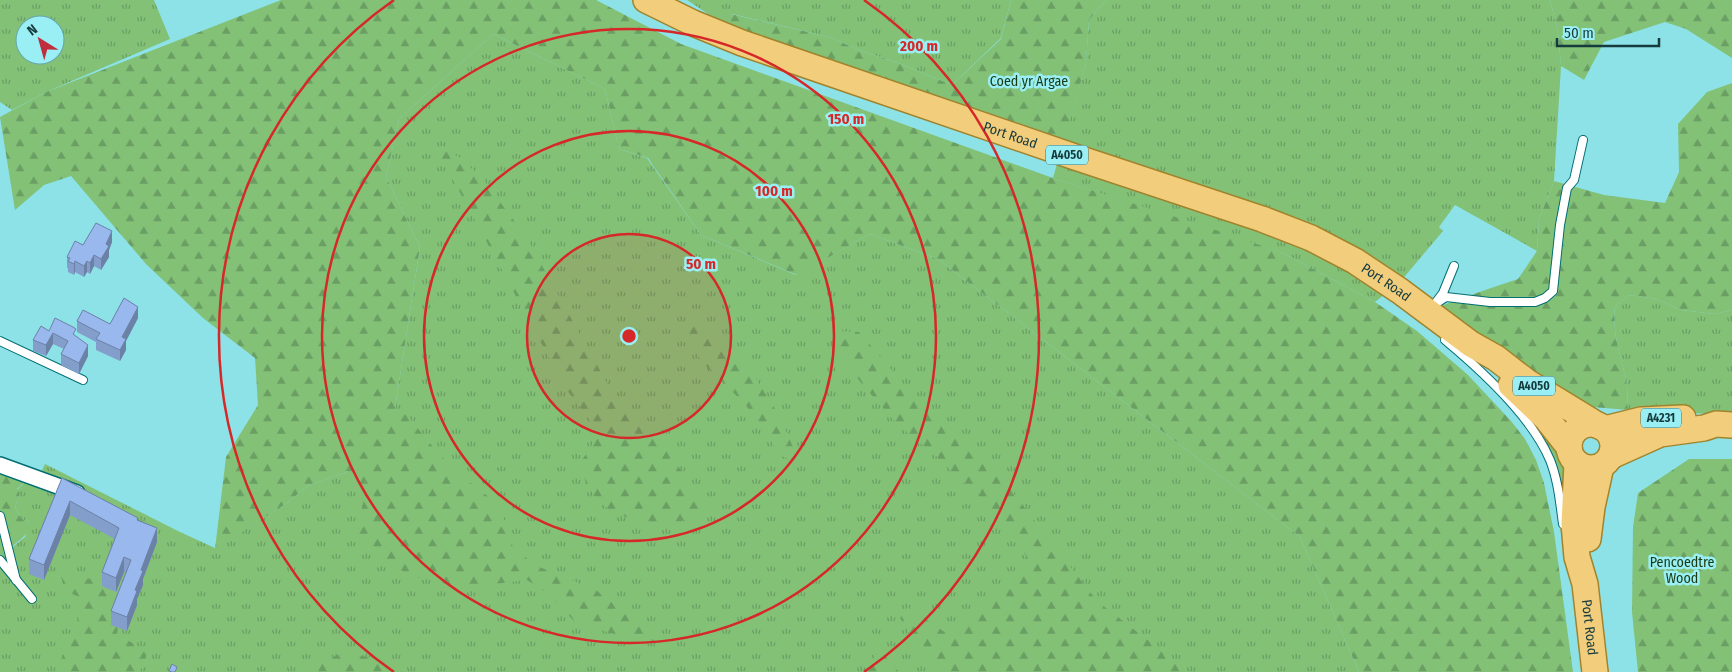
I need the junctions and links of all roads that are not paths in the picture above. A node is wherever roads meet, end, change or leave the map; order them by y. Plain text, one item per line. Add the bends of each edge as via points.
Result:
1 (646, 0) edge
2 (1583, 140) dead end
3 (1454, 266) dead end
4 (1433, 318) junction
5 (0, 341) edge
6 (1471, 344) junction
7 (83, 380) dead end
8 (1724, 424) edge
9 (1602, 428) junction
10 (1573, 455) junction
11 (1606, 461) junction
12 (0, 465) edge
13 (91, 498) edge
14 (0, 516) edge
15 (1565, 533) dead end
16 (1566, 543) dead end
17 (0, 560) edge
18 (16, 580) junction
19 (1585, 584) junction
20 (32, 599) dead end
21 (1595, 672) edge

1 - 4 main road, Port Road / A4050 via 750,46 1293,230 1355,261
2 - 4 lane via 1564,206 1553,291 1535,302 1490,302 1446,297
3 - 4 lane
4 - 6 main road, Port Road / A4050
4 - 15 lane via 1535,433 1554,473
5 - 7 lane
6 - 9 main road, Port Road / A4050
6 - 10 main road, Port Road / A4050 via 1546,419
8 - 9 main road, A4231 via 1706,417 1658,419
8 - 11 main road, A4231 via 1660,434
9 - 10 main road via 1592,424 1578,428 1573,434
9 - 11 main road via 1613,441
10 - 11 main road via 1587,468
10 - 19 main road, Port Road via 1574,524 1577,556
11 - 19 main road, Port Road via 1592,507
12 - 13 street
14 - 18 lane
16 - 19 lane
17 - 18 lane
18 - 20 lane
19 - 21 main road, Port Road

